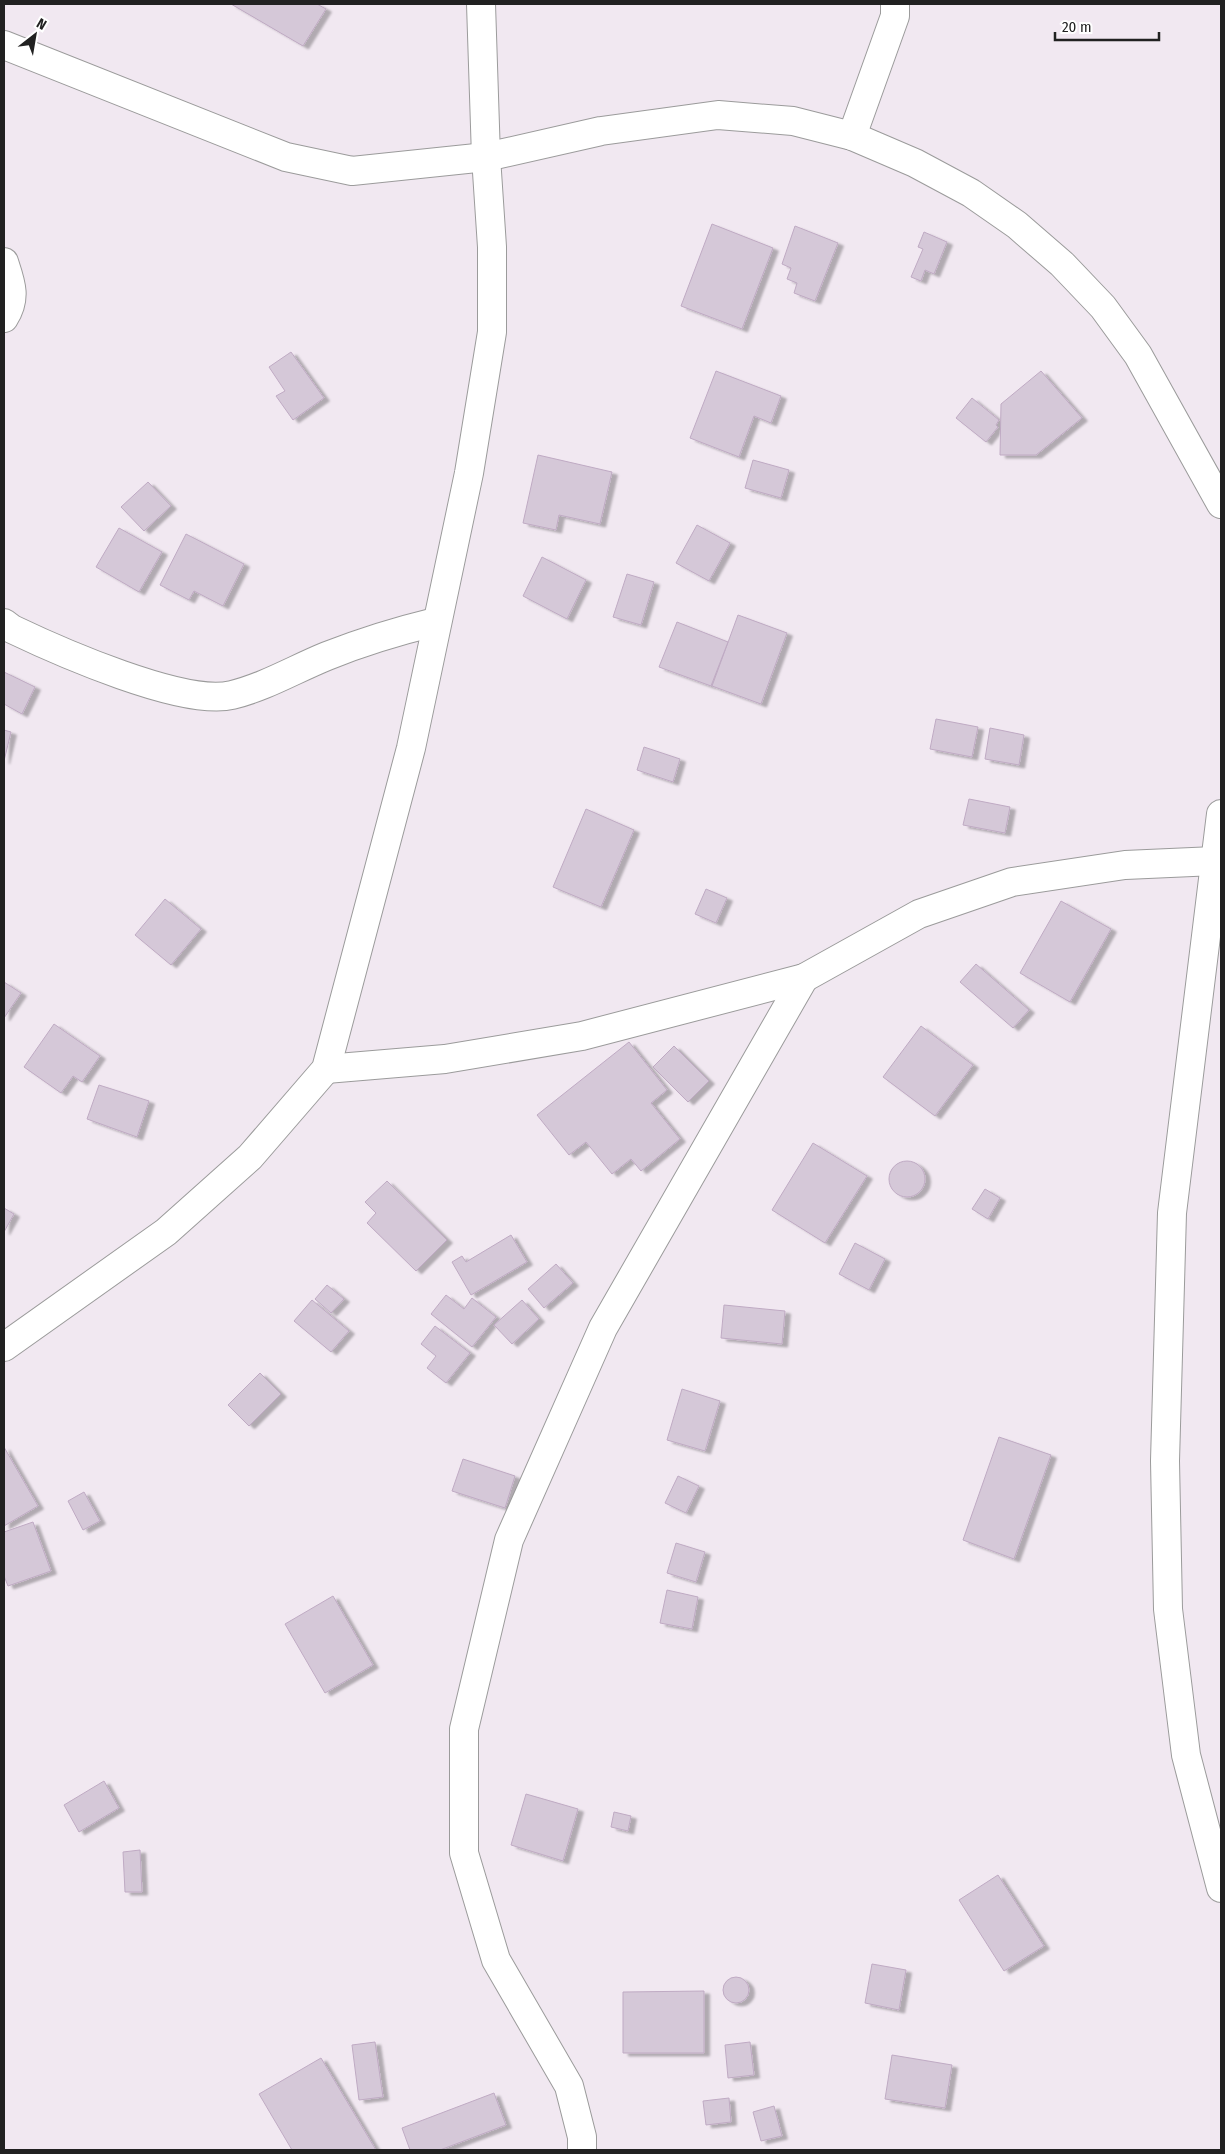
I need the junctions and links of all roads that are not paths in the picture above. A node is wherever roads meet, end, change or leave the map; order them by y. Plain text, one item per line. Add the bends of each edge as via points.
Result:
1 (481, 4) edge
2 (895, 4) edge
3 (4, 45) edge
4 (852, 136) junction
5 (486, 156) junction
6 (4, 262) edge
7 (4, 318) edge
8 (1221, 504) edge
9 (436, 622) junction
10 (4, 623) edge
11 (1221, 814) edge
12 (1215, 861) junction
13 (804, 978) junction
14 (326, 1069) junction
15 (4, 1347) edge
16 (1221, 1888) edge
17 (582, 2150) edge

1 - 5 street
2 - 4 street via 895,16
3 - 5 street via 286,157 352,171
4 - 5 street via 793,121 718,114 601,131
4 - 8 street via 915,163 971,193 1018,225 1062,264 1102,307 1138,355
5 - 9 street via 492,247 492,332 469,473
6 - 7 street via 12,286 12,299
9 - 10 street via 327,656 230,696 196,695 160,687 70,657 12,630
9 - 14 street via 411,748
11 - 12 street
12 - 13 street via 1125,865 1012,882 919,914
12 - 16 street via 1172,1213 1165,1461 1168,1609 1186,1754
13 - 14 street via 582,1036 445,1059
13 - 17 street via 603,1328 508,1540 464,1729 464,1853 496,1960 569,2086 582,2137
14 - 15 street via 250,1157 166,1232

